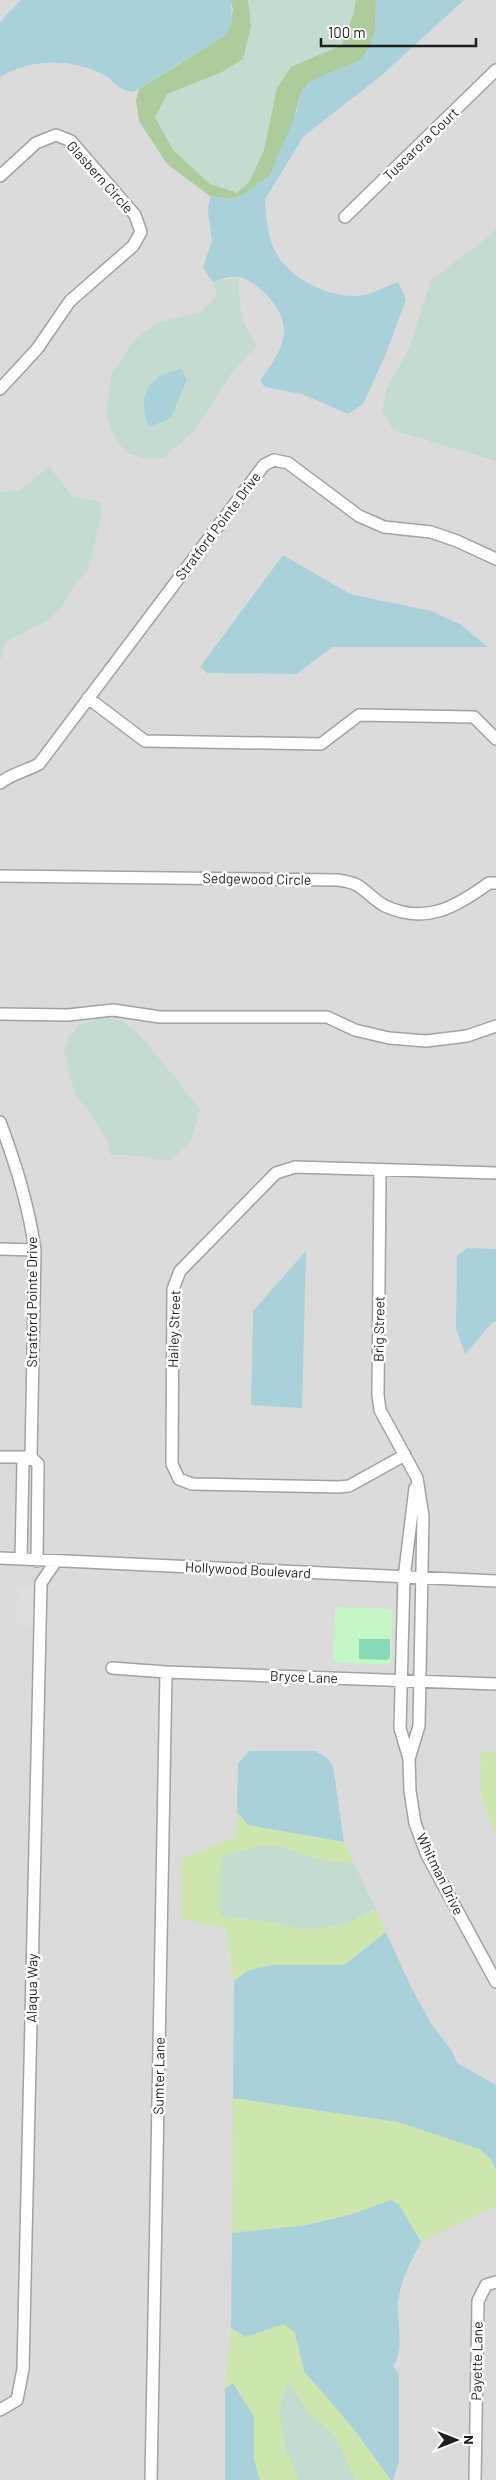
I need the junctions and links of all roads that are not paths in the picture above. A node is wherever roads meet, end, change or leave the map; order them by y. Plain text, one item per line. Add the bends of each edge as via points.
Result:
1 (496, 70) edge
2 (0, 176) edge
3 (346, 217) dead end
4 (0, 389) edge
5 (496, 559) edge
6 (88, 698) junction
7 (496, 739) edge
8 (0, 783) edge
9 (0, 876) edge
10 (496, 883) edge
11 (0, 1014) edge
12 (496, 1026) edge
13 (0, 1122) edge
14 (380, 1170) junction
15 (496, 1173) edge
16 (0, 1249) edge
17 (35, 1250) junction
18 (404, 1455) junction
19 (0, 1457) edge
20 (31, 1458) junction
21 (416, 1478) junction
22 (0, 1558) edge
23 (21, 1559) junction
24 (37, 1561) junction
25 (56, 1561) junction
26 (404, 1578) junction
27 (422, 1578) junction
28 (496, 1581) edge
29 (112, 1668) dead end
30 (166, 1672) junction
31 (402, 1680) junction
32 (420, 1681) junction
33 (496, 1684) edge
34 (410, 1759) junction
35 (496, 1982) edge
36 (496, 2282) edge
37 (0, 2410) edge
38 (151, 2480) edge
39 (475, 2480) edge

1 - 3 street, Tuscarora Court
2 - 4 street, Glasbern Circle via 36,143 56,135 71,141 135,215 140,232 133,246 70,301 38,349
5 - 6 street, Stratford Pointe Drive via 430,532 384,527 359,516 288,463 274,460 264,465
6 - 7 street via 145,741 321,744 359,715 474,718
6 - 8 street, Stratford Pointe Drive via 39,764
9 - 10 street, Sedgewood Circle via 338,880 356,884 384,906 427,915 451,907 489,883
11 - 12 street via 68,1015 113,1010 160,1017 327,1017 355,1030 389,1038 426,1041 467,1036
13 - 17 street, Stratford Pointe Drive via 20,1176
14 - 15 street, Hailey Street
14 - 18 street, Brig Street via 378,1395 380,1410
14 - 18 street, Hailey Street via 295,1167 276,1173 180,1271 173,1288 172,1464 179,1479 192,1484 340,1487 349,1486
16 - 17 street
17 - 20 street, Stratford Pointe Drive
18 - 21 street, Brig Street
19 - 20 street
20 - 23 street via 23,1463
20 - 24 street via 38,1464
21 - 26 street
21 - 27 street, Brig Street via 423,1516
22 - 23 street, Hollywood Boulevard
23 - 24 street, Hollywood Boulevard
24 - 25 street, Hollywood Boulevard
25 - 26 street, Hollywood Boulevard
25 - 37 street, Alaqua Way via 41,1583 23,2369 17,2400
26 - 27 street, Hollywood Boulevard
26 - 31 street, Whitman Drive
27 - 28 street, Hollywood Boulevard
27 - 32 street, Whitman Drive
29 - 30 street, Bryce Lane
30 - 31 street, Bryce Lane
30 - 38 street, Sumter Lane
31 - 32 street, Bryce Lane
31 - 34 street, Whitman Drive via 400,1728
32 - 33 street, Bryce Lane
32 - 34 street, Whitman Drive via 419,1726
34 - 35 street, Whitman Drive via 415,1823 427,1855
36 - 39 street, Payette Lane via 486,2285 478,2301

